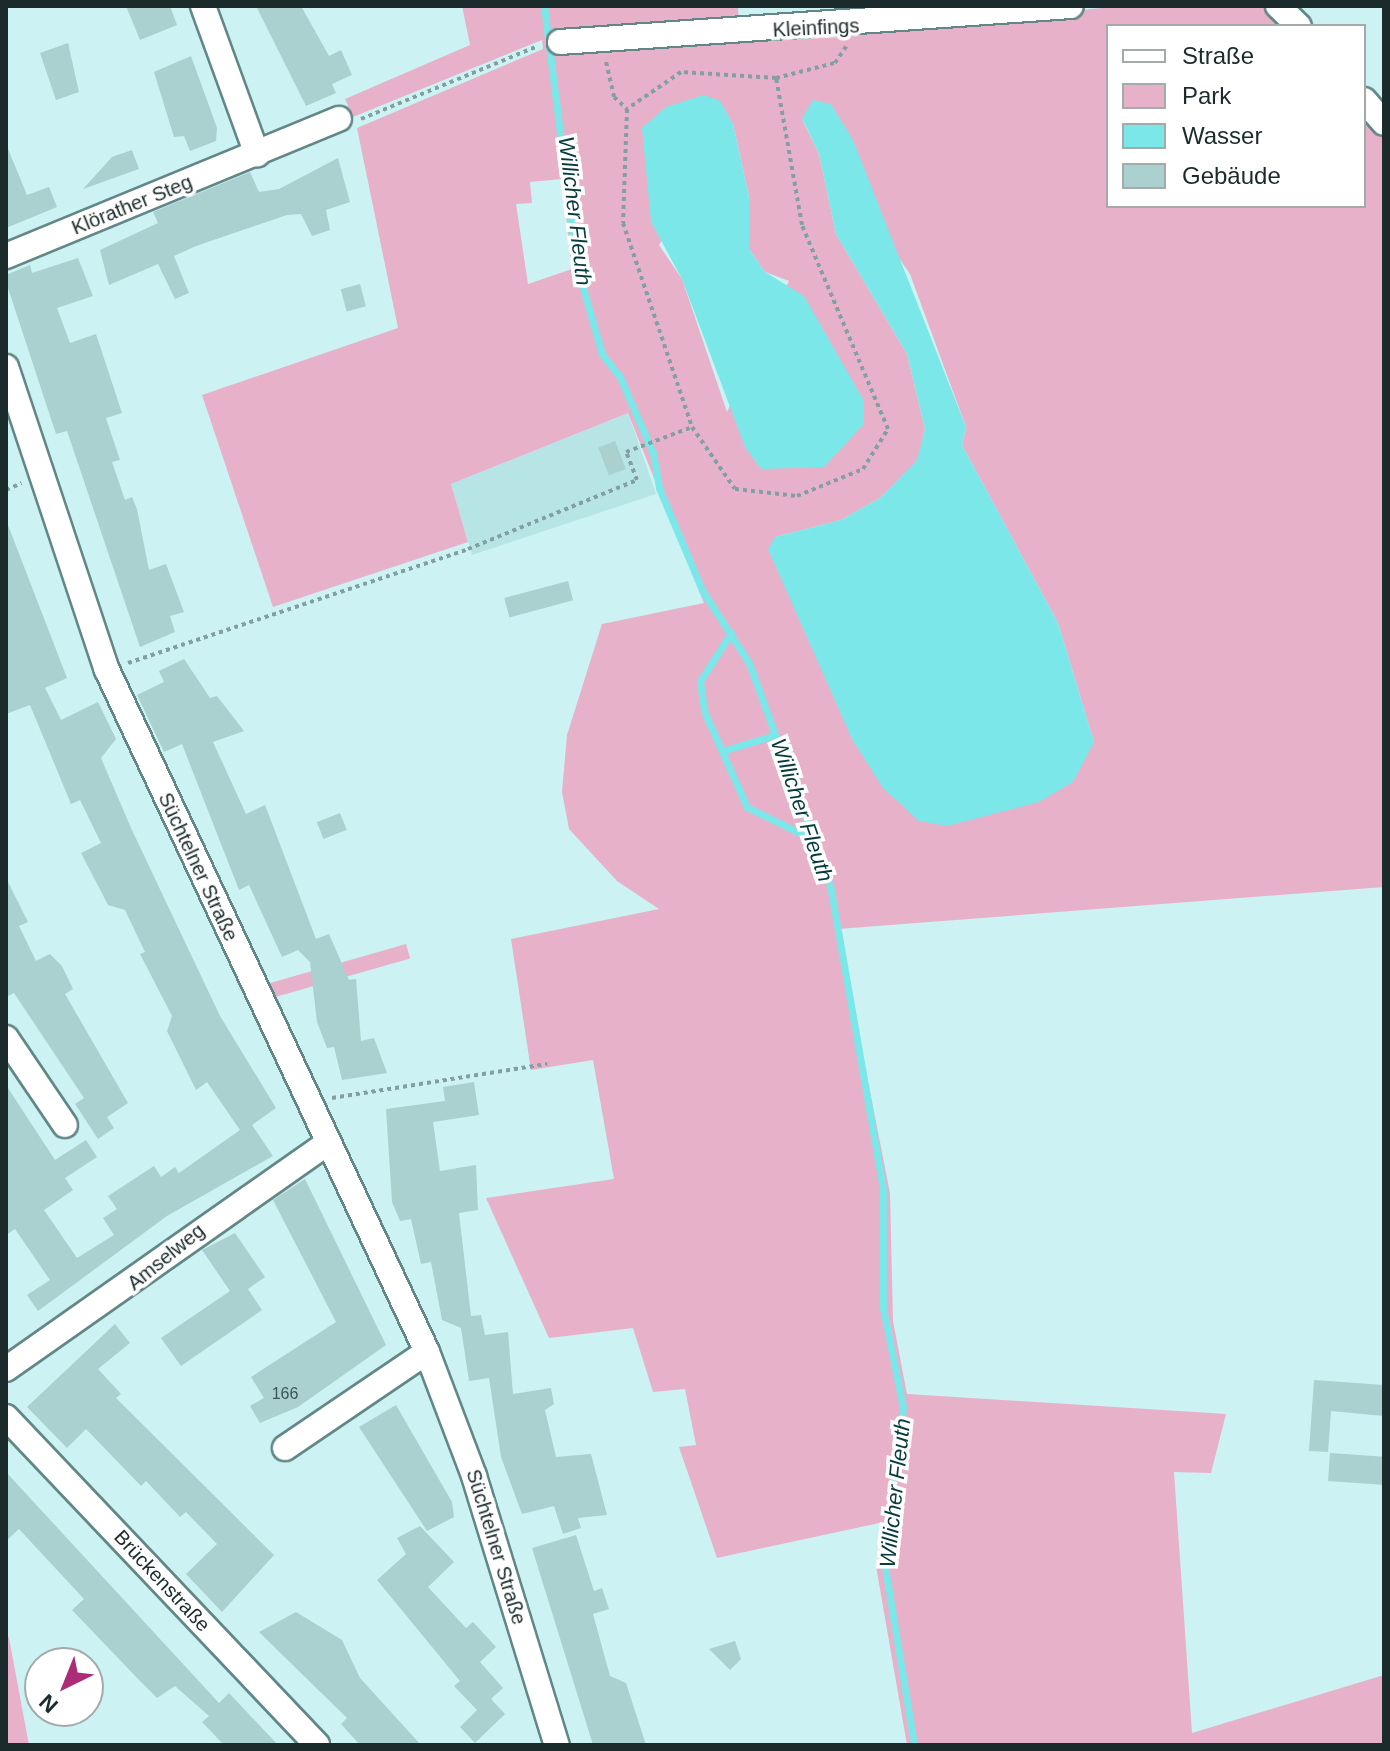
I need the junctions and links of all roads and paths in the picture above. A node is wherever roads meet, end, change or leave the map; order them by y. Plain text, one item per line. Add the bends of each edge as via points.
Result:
1 (203, 6) edge
2 (1071, 6) edge
3 (1278, 6) edge
4 (1297, 24) edge
5 (848, 27) junction
6 (607, 39) junction
7 (550, 44) joint
8 (776, 78) junction
9 (1366, 102) edge
10 (627, 109) junction
11 (339, 119) joint
12 (1384, 123) edge
13 (257, 154) junction
14 (6, 256) edge
15 (6, 367) edge
16 (692, 427) junction
17 (107, 670) junction
18 (6, 1038) edge
19 (547, 1064) dead end
20 (306, 1102) junction
21 (65, 1125) dead end
22 (325, 1145) junction
23 (427, 1352) junction
24 (6, 1369) edge
25 (6, 1417) edge
26 (285, 1448) dead end
27 (317, 1745) edge
28 (557, 1745) edge

1 - 13 street
2 - 5 street, Kleinfings
3 - 4 street
5 - 6 street, Kleinfings
5 - 8 path via 837,62
6 - 7 street, Kleinfings
6 - 10 path via 614,97
7 - 11 path via 357,121
8 - 10 path via 681,72
8 - 16 path via 802,225 888,429 863,469 797,496 735,489
9 - 12 street
10 - 16 path via 623,223
11 - 13 street, Klörather Steg
13 - 14 street, Klörather Steg
15 - 17 street, Süchtelner Straße
16 - 17 path via 626,452 637,480 468,549
17 - 20 street, Süchtelner Straße
18 - 21 street
19 - 20 path
20 - 22 street, Süchtelner Straße
22 - 23 street, Süchtelner Straße
22 - 24 street, Amselweg
23 - 26 street
23 - 28 street, Süchtelner Straße via 474,1476
25 - 27 street, Brückenstraße

